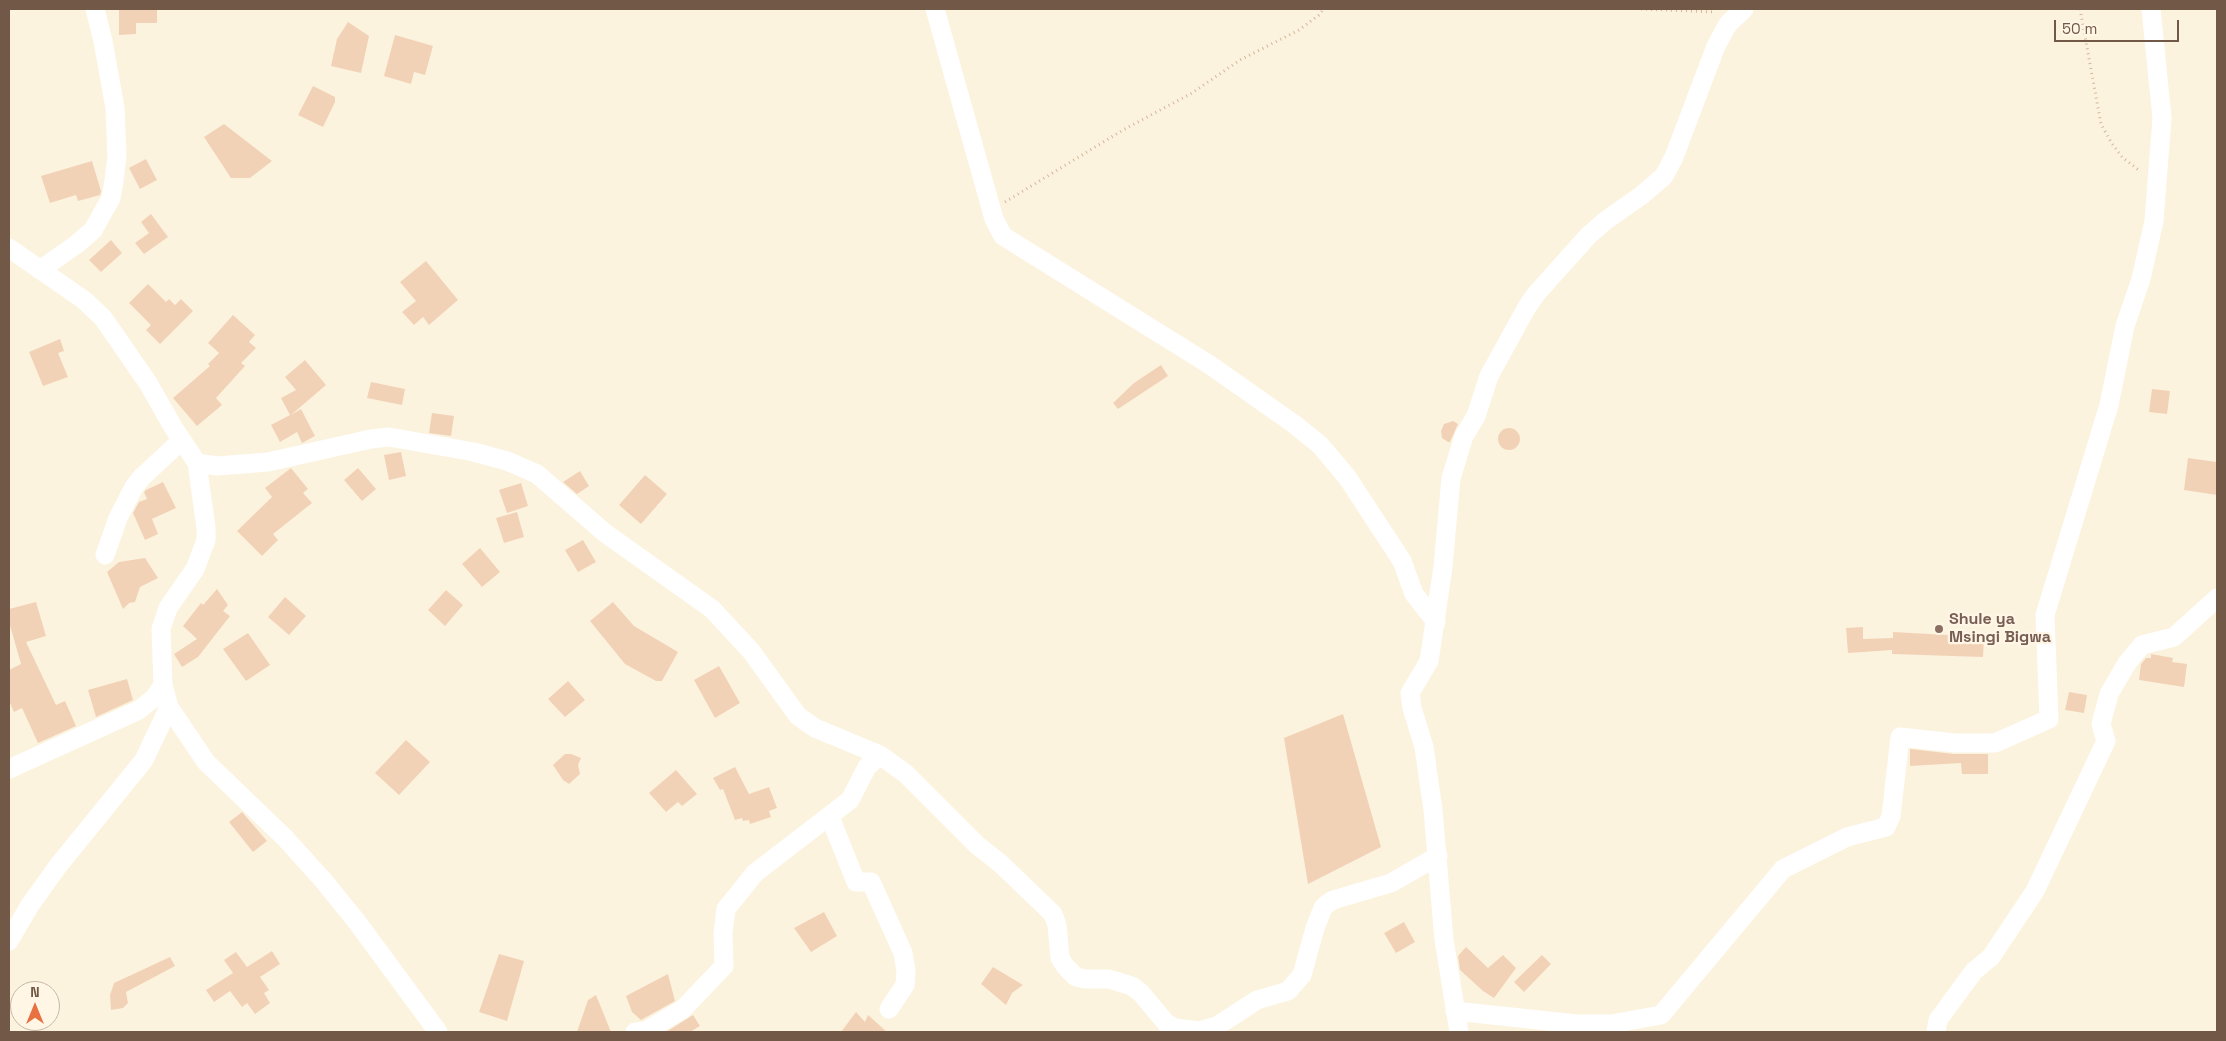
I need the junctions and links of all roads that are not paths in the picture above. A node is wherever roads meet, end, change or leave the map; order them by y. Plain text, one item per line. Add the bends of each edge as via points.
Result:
1 (94, 9) edge
2 (935, 9) edge
3 (2151, 9) edge
4 (1742, 10) edge
5 (9, 248) edge
6 (40, 270) junction
7 (182, 440) junction
8 (197, 463) junction
9 (105, 554) dead end
10 (2217, 598) edge
11 (1436, 622) junction
12 (163, 685) junction
13 (169, 707) junction
14 (880, 755) junction
15 (9, 769) edge
16 (830, 816) junction
17 (1438, 856) junction
18 (9, 942) edge
19 (889, 1009) dead end
20 (1455, 1011) junction
21 (438, 1032) edge
22 (635, 1032) edge
23 (1459, 1032) edge
24 (1936, 1032) edge

1 - 6 street via 115,108 117,156 112,189 103,214 92,230
2 - 11 street via 1000,232 1006,239 1210,364 1320,445 1347,477 1402,561 1414,594
3 - 20 street via 2162,118 2154,221 2141,279 2124,326 2109,405 2045,615 2049,719 1995,743 1955,743 1900,737 1891,816 1886,827 1847,837 1783,869 1660,1015 1611,1024 1576,1024
4 - 11 street via 1728,24 1712,55 1664,176 1588,236 1536,294 1489,376 1451,478
5 - 6 street
6 - 7 street via 84,300 103,318
7 - 8 street
7 - 9 street via 134,487
8 - 12 street via 206,540 195,569 164,616 160,637
8 - 14 street via 217,466 268,462 388,438 444,446 524,467 549,484 605,533 712,609 750,651 798,716 815,728
10 - 24 street via 2174,637 2142,645 2127,663 2109,694 2101,724 2106,741 2035,891 1992,957 1974,971 1938,1020
11 - 17 street via 1429,661 1410,693 1424,747
12 - 13 street
12 - 15 street via 155,697 139,710
13 - 18 street via 144,760 58,866
13 - 21 street via 206,762 285,838 343,904
14 - 16 street via 867,767 850,800
14 - 17 street via 906,774 1053,914 1060,958 1076,977 1109,979 1132,986 1166,1023 1175,1028 1199,1031 1217,1026 1257,1000 1288,991 1302,975 1315,928 1327,904 1390,883
16 - 19 street via 856,882 871,882 903,953 905,986
16 - 22 street via 755,873 726,910 724,966 718,973 683,1009 646,1031
17 - 20 street via 1444,940
20 - 23 street

